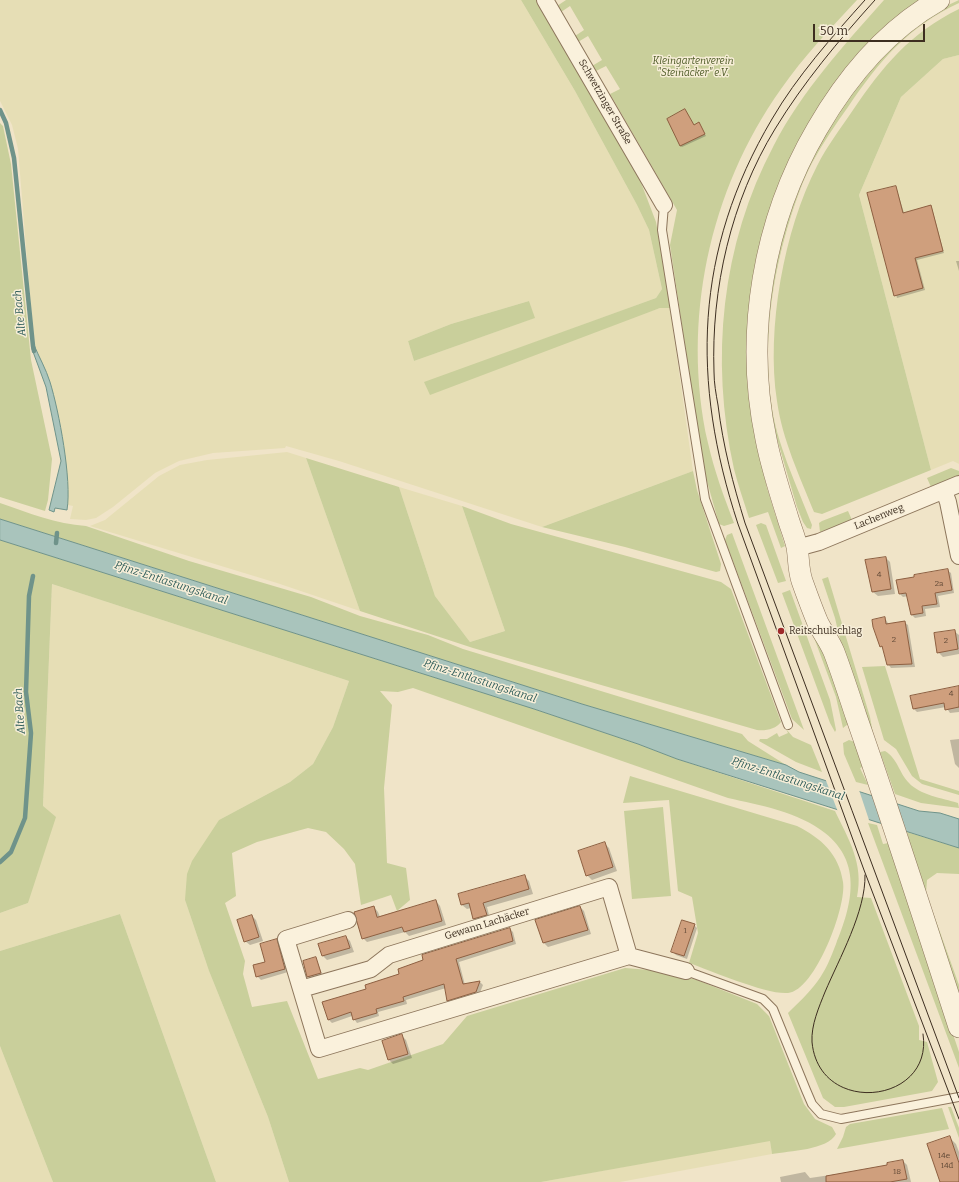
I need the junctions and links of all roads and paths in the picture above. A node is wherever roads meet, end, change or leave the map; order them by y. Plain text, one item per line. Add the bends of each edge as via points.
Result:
1 (545, 0) edge
2 (939, 0) edge
3 (664, 205) joint
4 (959, 484) edge
5 (944, 491) junction
6 (797, 548) junction
7 (959, 556) edge
8 (788, 725) dead end
9 (348, 920) dead end
10 (629, 956) junction
11 (686, 971) joint
12 (301, 989) junction
13 (959, 1027) edge
14 (959, 1097) edge

1 - 3 street, Schwetzinger Straße
2 - 6 street via 910,18 882,43 865,60 836,98 809,142 794,175 766,260 758,339 758,383 772,468
3 - 8 lane via 662,230 705,499
4 - 5 street, Lachenweg
5 - 6 street, Lachenweg via 819,542
5 - 7 street
6 - 13 street via 807,559 830,621 833,649
9 - 12 street via 286,939
10 - 11 street
10 - 12 street via 319,1049
10 - 12 street, Gewann Lachäcker via 609,887 389,954 371,969
11 - 14 lane via 763,999 773,1009 812,1104 821,1114 842,1119

